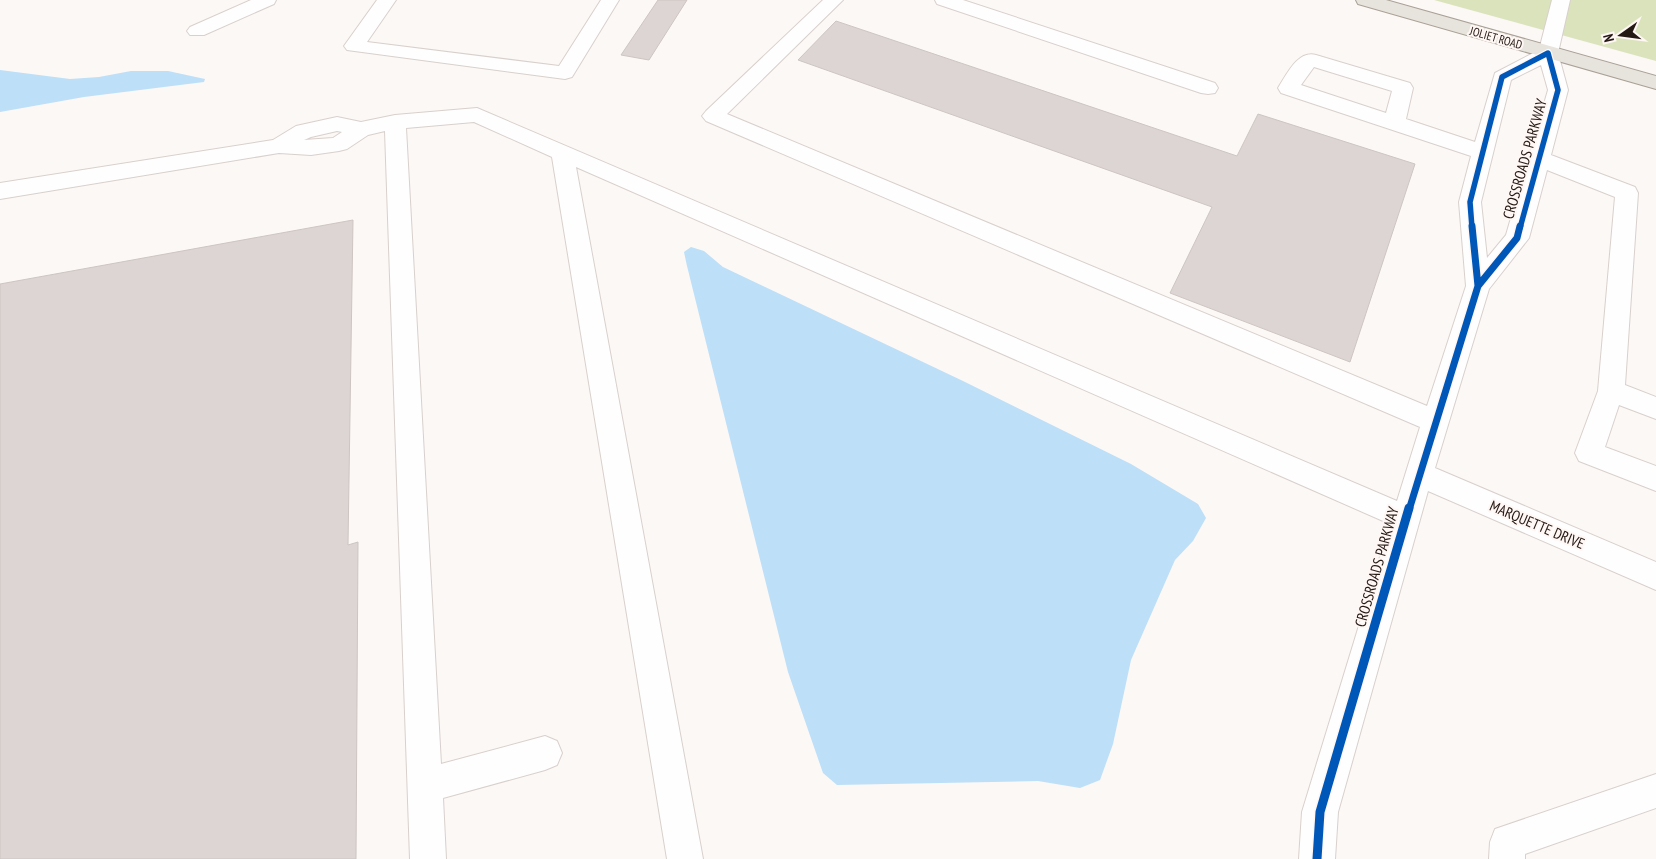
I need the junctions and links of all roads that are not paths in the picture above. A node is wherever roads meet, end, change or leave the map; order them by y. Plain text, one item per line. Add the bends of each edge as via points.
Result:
1 (267, 0) edge
2 (387, 0) edge
3 (610, 0) edge
4 (834, 0) edge
5 (944, 0) edge
6 (1365, 0) edge
7 (1561, 0) edge
8 (197, 31) dead end
9 (1548, 53) junction
10 (1656, 83) edge
11 (1208, 88) dead end
12 (395, 122) junction
13 (1394, 123) junction
14 (562, 152) junction
15 (1483, 152) junction
16 (1539, 158) junction
17 (0, 191) edge
18 (1478, 286) junction
19 (1611, 391) junction
20 (1656, 408) edge
21 (1436, 422) junction
22 (1419, 474) junction
23 (1656, 479) edge
24 (1406, 518) junction
25 (1656, 576) edge
26 (545, 753) dead end
27 (425, 786) junction
28 (1656, 791) edge
29 (428, 859) edge
30 (685, 859) edge
31 (1317, 859) edge
32 (1507, 859) edge

1 - 8 street
2 - 3 street via 354,46 565,73
4 - 21 street via 713,116
5 - 11 street
6 - 9 main road, JOLIET ROAD
7 - 9 street
9 - 10 main road, JOLIET ROAD
9 - 15 street, CROSSROADS PARKWAY via 1502,77
9 - 16 street, CROSSROADS PARKWAY via 1558,90
12 - 14 street via 477,115
12 - 17 street via 361,129 337,124 304,131 279,146
12 - 27 street
13 - 13 street via 1368,114 1288,88 1309,59 1403,88
13 - 15 street
14 - 24 street via 794,256
14 - 30 street
15 - 18 street, CROSSROADS PARKWAY via 1470,202
16 - 18 street, CROSSROADS PARKWAY via 1517,238
16 - 19 street via 1627,193
18 - 21 street, CROSSROADS PARKWAY
19 - 20 street
19 - 23 street via 1589,453
21 - 22 street, CROSSROADS PARKWAY
22 - 24 street, CROSSROADS PARKWAY
22 - 25 street, MARQUETTE DRIVE
24 - 31 street, CROSSROADS PARKWAY via 1320,812
26 - 27 street
27 - 29 street
28 - 32 street via 1508,842

